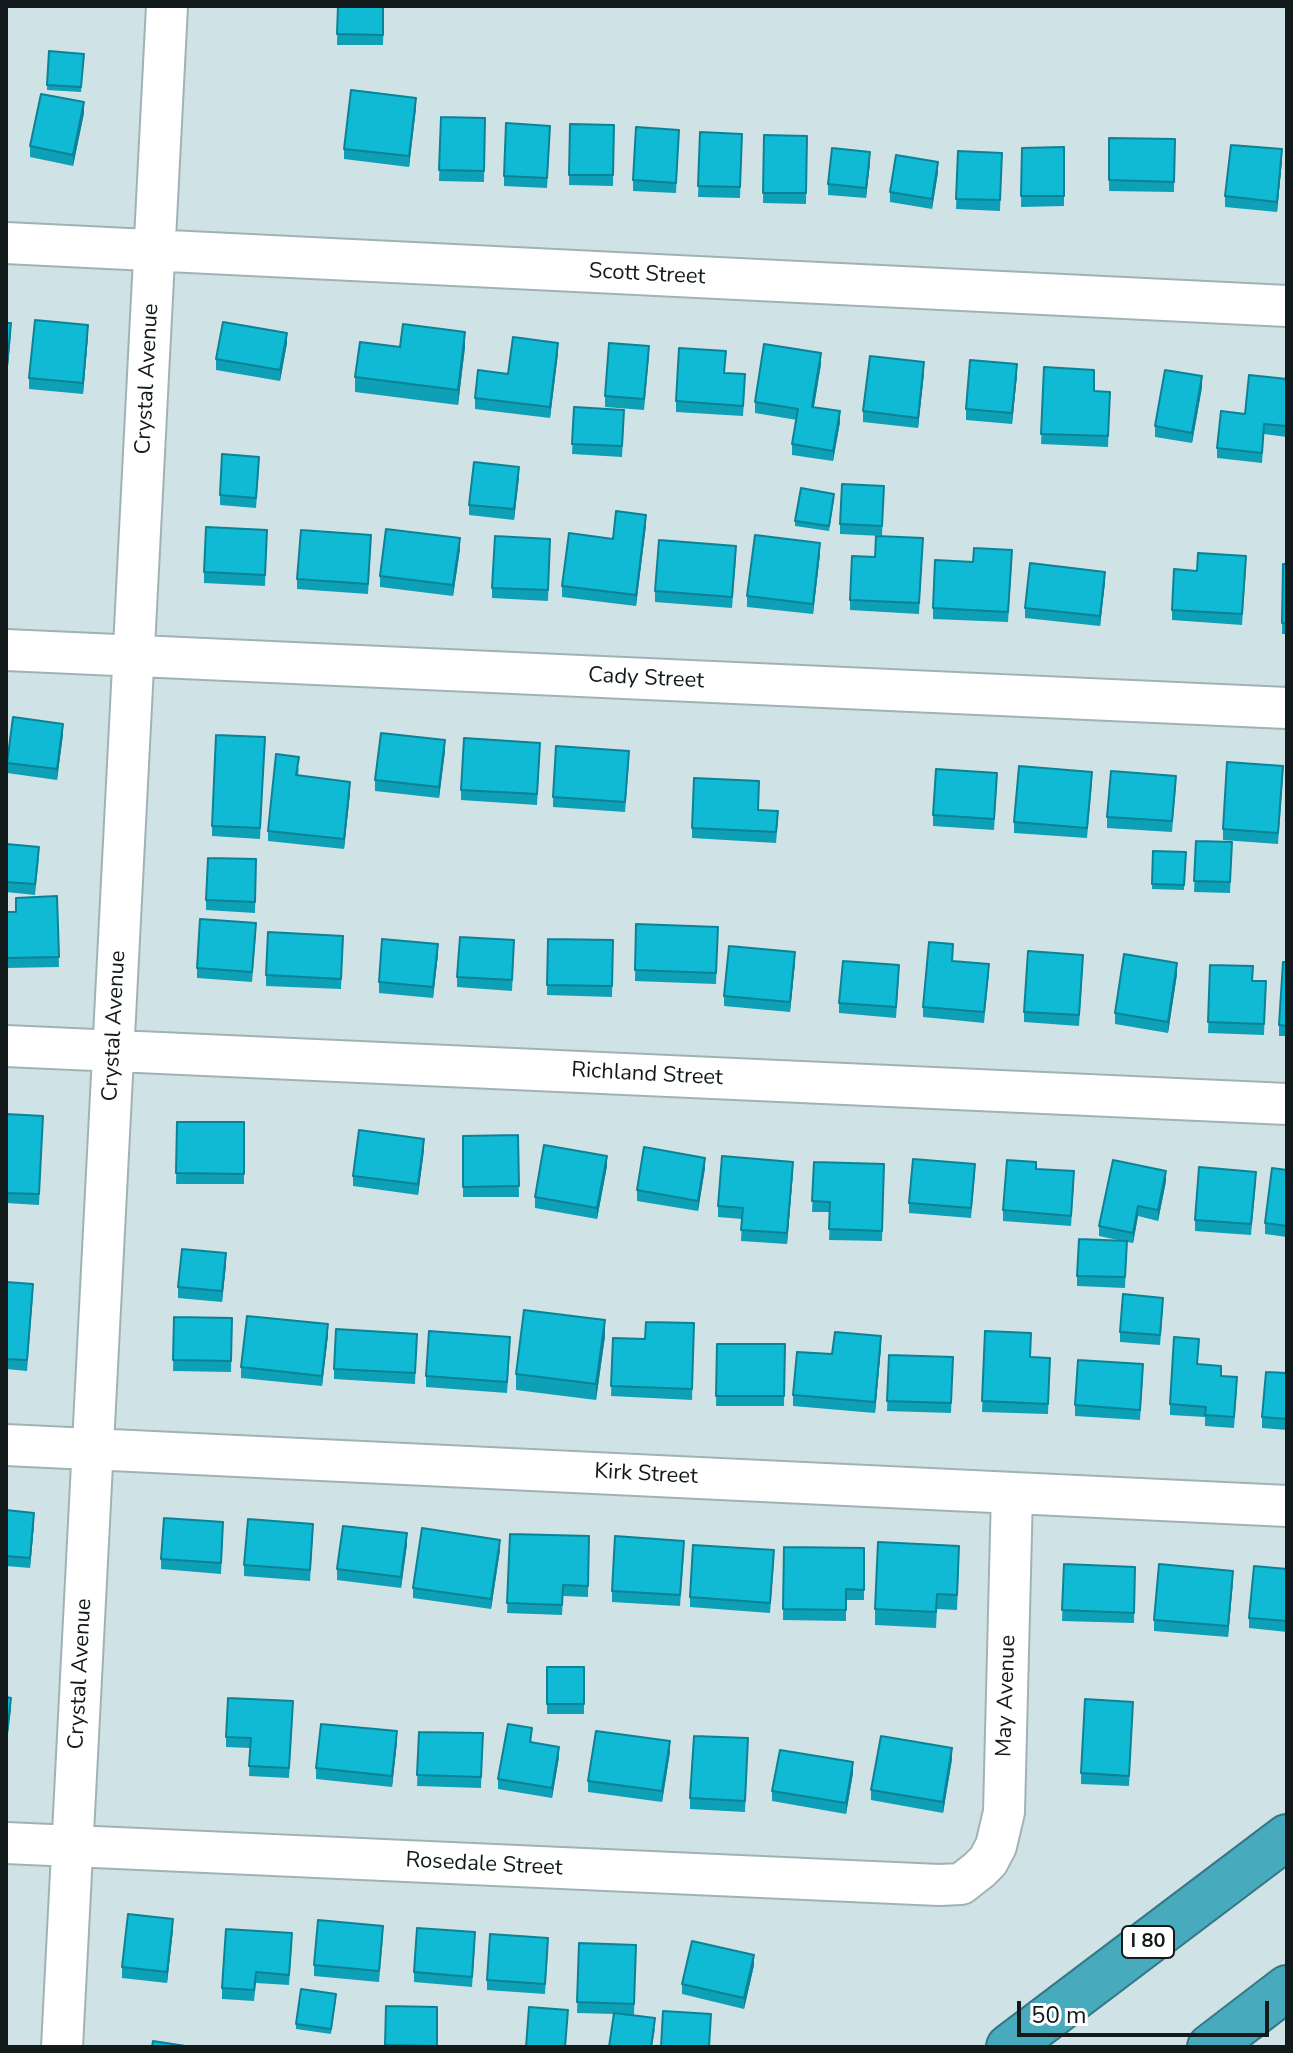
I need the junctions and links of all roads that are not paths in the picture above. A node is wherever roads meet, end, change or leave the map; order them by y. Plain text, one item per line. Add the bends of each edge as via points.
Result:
1 (167, 6) edge
2 (6, 243) edge
3 (155, 250) junction
4 (1287, 306) edge
5 (6, 650) edge
6 (134, 656) junction
7 (1287, 708) edge
8 (6, 1046) edge
9 (113, 1050) junction
10 (1287, 1104) edge
11 (6, 1445) edge
12 (93, 1449) junction
13 (1012, 1493) junction
14 (1287, 1506) edge
15 (1287, 1837) edge
16 (6, 1843) edge
17 (73, 1846) junction
18 (961, 1884) joint
19 (1287, 1988) edge
20 (62, 2047) edge
21 (1009, 2047) edge
22 (1210, 2047) edge

1 - 3 street, Crystal Avenue
2 - 3 street, Scott Street
3 - 4 street, Scott Street
3 - 6 street, Crystal Avenue
5 - 6 street, Cady Street
6 - 7 street, Cady Street
6 - 9 street, Crystal Avenue
8 - 9 street, Richland Street
9 - 10 street, Richland Street
9 - 12 street, Crystal Avenue
11 - 12 street, Kirk Street
12 - 13 street, Kirk Street
12 - 17 street, Crystal Avenue
13 - 14 street, Kirk Street
13 - 18 street, May Avenue via 1004,1812 988,1861
15 - 21 highway, I 80
16 - 17 street, Rosedale Street
17 - 18 street, Rosedale Street
17 - 20 street, Crystal Avenue
19 - 22 highway

